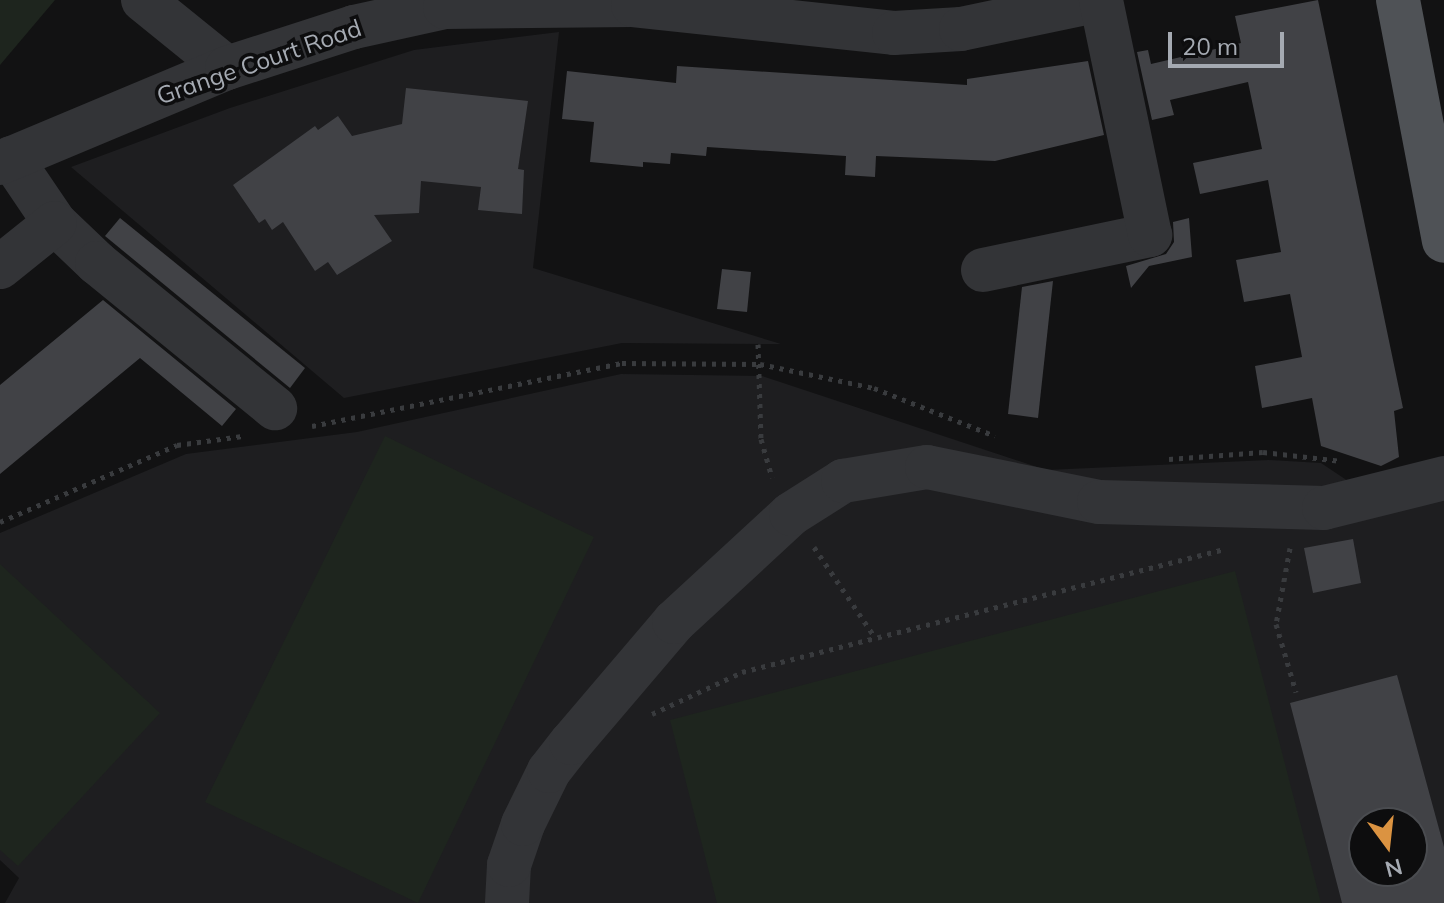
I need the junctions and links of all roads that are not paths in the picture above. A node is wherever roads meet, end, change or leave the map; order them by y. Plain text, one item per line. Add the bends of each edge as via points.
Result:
1 (143, 0) edge
2 (1100, 0) edge
3 (1398, 0) edge
4 (193, 68) junction
5 (1430, 95) edge
6 (6, 160) edge
7 (55, 223) junction
8 (1444, 241) edge
9 (0, 267) edge
10 (983, 270) dead end
11 (274, 423) road end
12 (1444, 478) edge
13 (507, 903) edge

1 - 4 street
2 - 4 street, Grange Court Road via 961,29 894,33 633,5 445,7
2 - 10 street via 1150,235
3 - 5 main road
4 - 6 street, Grange Court Road
5 - 8 main road
6 - 7 street
7 - 9 street
7 - 11 street
12 - 13 street via 1324,508 1099,502 927,467 843,481 791,514 674,622 549,771 509,865

